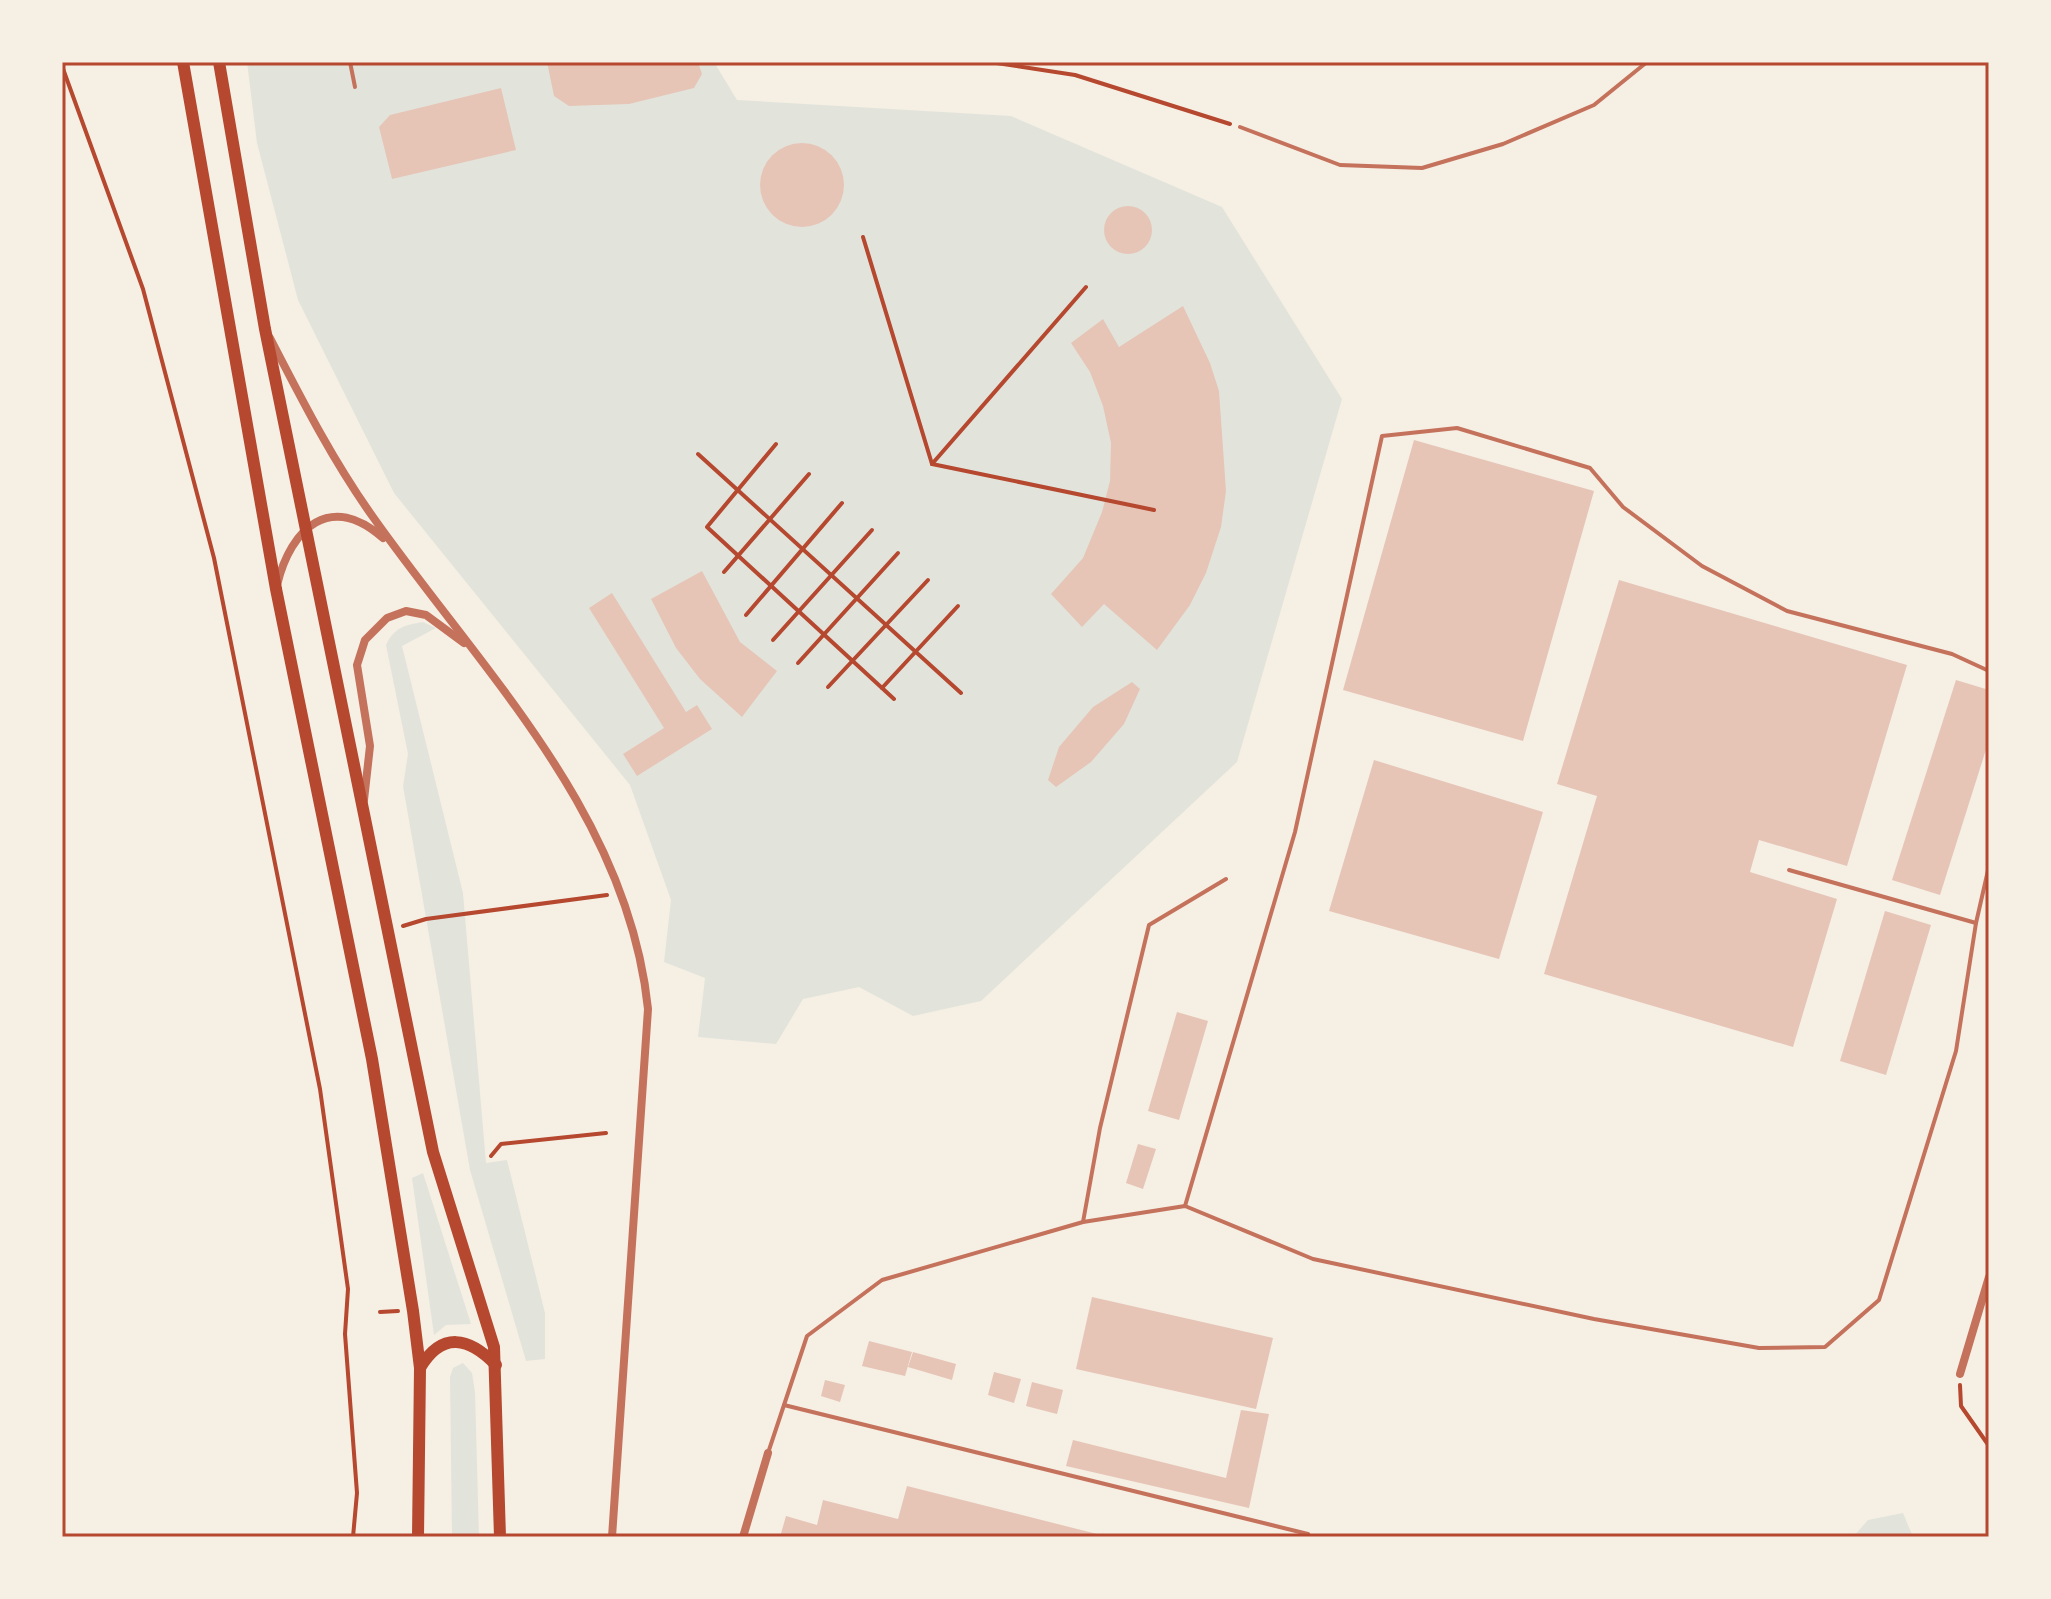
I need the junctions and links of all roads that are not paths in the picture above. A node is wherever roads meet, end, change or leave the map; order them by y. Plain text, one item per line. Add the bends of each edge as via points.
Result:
1 (183, 62) edge
2 (219, 62) edge
3 (350, 62) edge
4 (1647, 62) edge
5 (355, 87) dead end
6 (1240, 127) road end
7 (265, 329) junction
8 (308, 529) junction
9 (400, 555) junction
10 (276, 589) junction
11 (476, 652) junction
12 (1989, 671) edge
13 (364, 805) junction
14 (1989, 866) edge
15 (1789, 870) dead end
16 (1226, 879) dead end
17 (1976, 923) junction
18 (1185, 1206) junction
19 (1083, 1222) junction
20 (1989, 1277) edge
21 (496, 1365) junction
22 (420, 1368) junction
23 (1960, 1374) road end
24 (784, 1405) junction
25 (768, 1453) joint
26 (1308, 1534) dead end
27 (418, 1537) edge
28 (503, 1537) edge
29 (612, 1537) edge
30 (743, 1537) edge

1 - 10 main road
2 - 7 main road
3 - 5 lane
4 - 6 lane via 1594,105 1503,144 1422,168 1340,165
7 - 8 main road
7 - 9 street via 337,463
8 - 9 street via 330,515 348,516 367,525
8 - 10 street via 286,558
8 - 13 main road
9 - 11 street
10 - 22 main road via 372,1059
11 - 13 street via 416,611 387,618 365,640 357,665 370,746
11 - 29 street via 559,767 584,812 620,893 645,978 648,1009
12 - 18 lane via 1952,654 1787,611 1702,566 1623,507 1590,468 1457,428 1382,436 1295,832
13 - 21 main road via 433,1152 490,1330
14 - 17 lane
15 - 17 lane
16 - 19 lane via 1149,925
17 - 18 lane via 1956,1051 1879,1300 1825,1347 1759,1348 1313,1259
18 - 19 lane
19 - 24 lane via 882,1280 807,1336
20 - 23 street
21 - 22 main road via 473,1346 450,1342 429,1354
21 - 28 main road
22 - 27 main road
24 - 25 lane
24 - 26 lane
25 - 30 street

